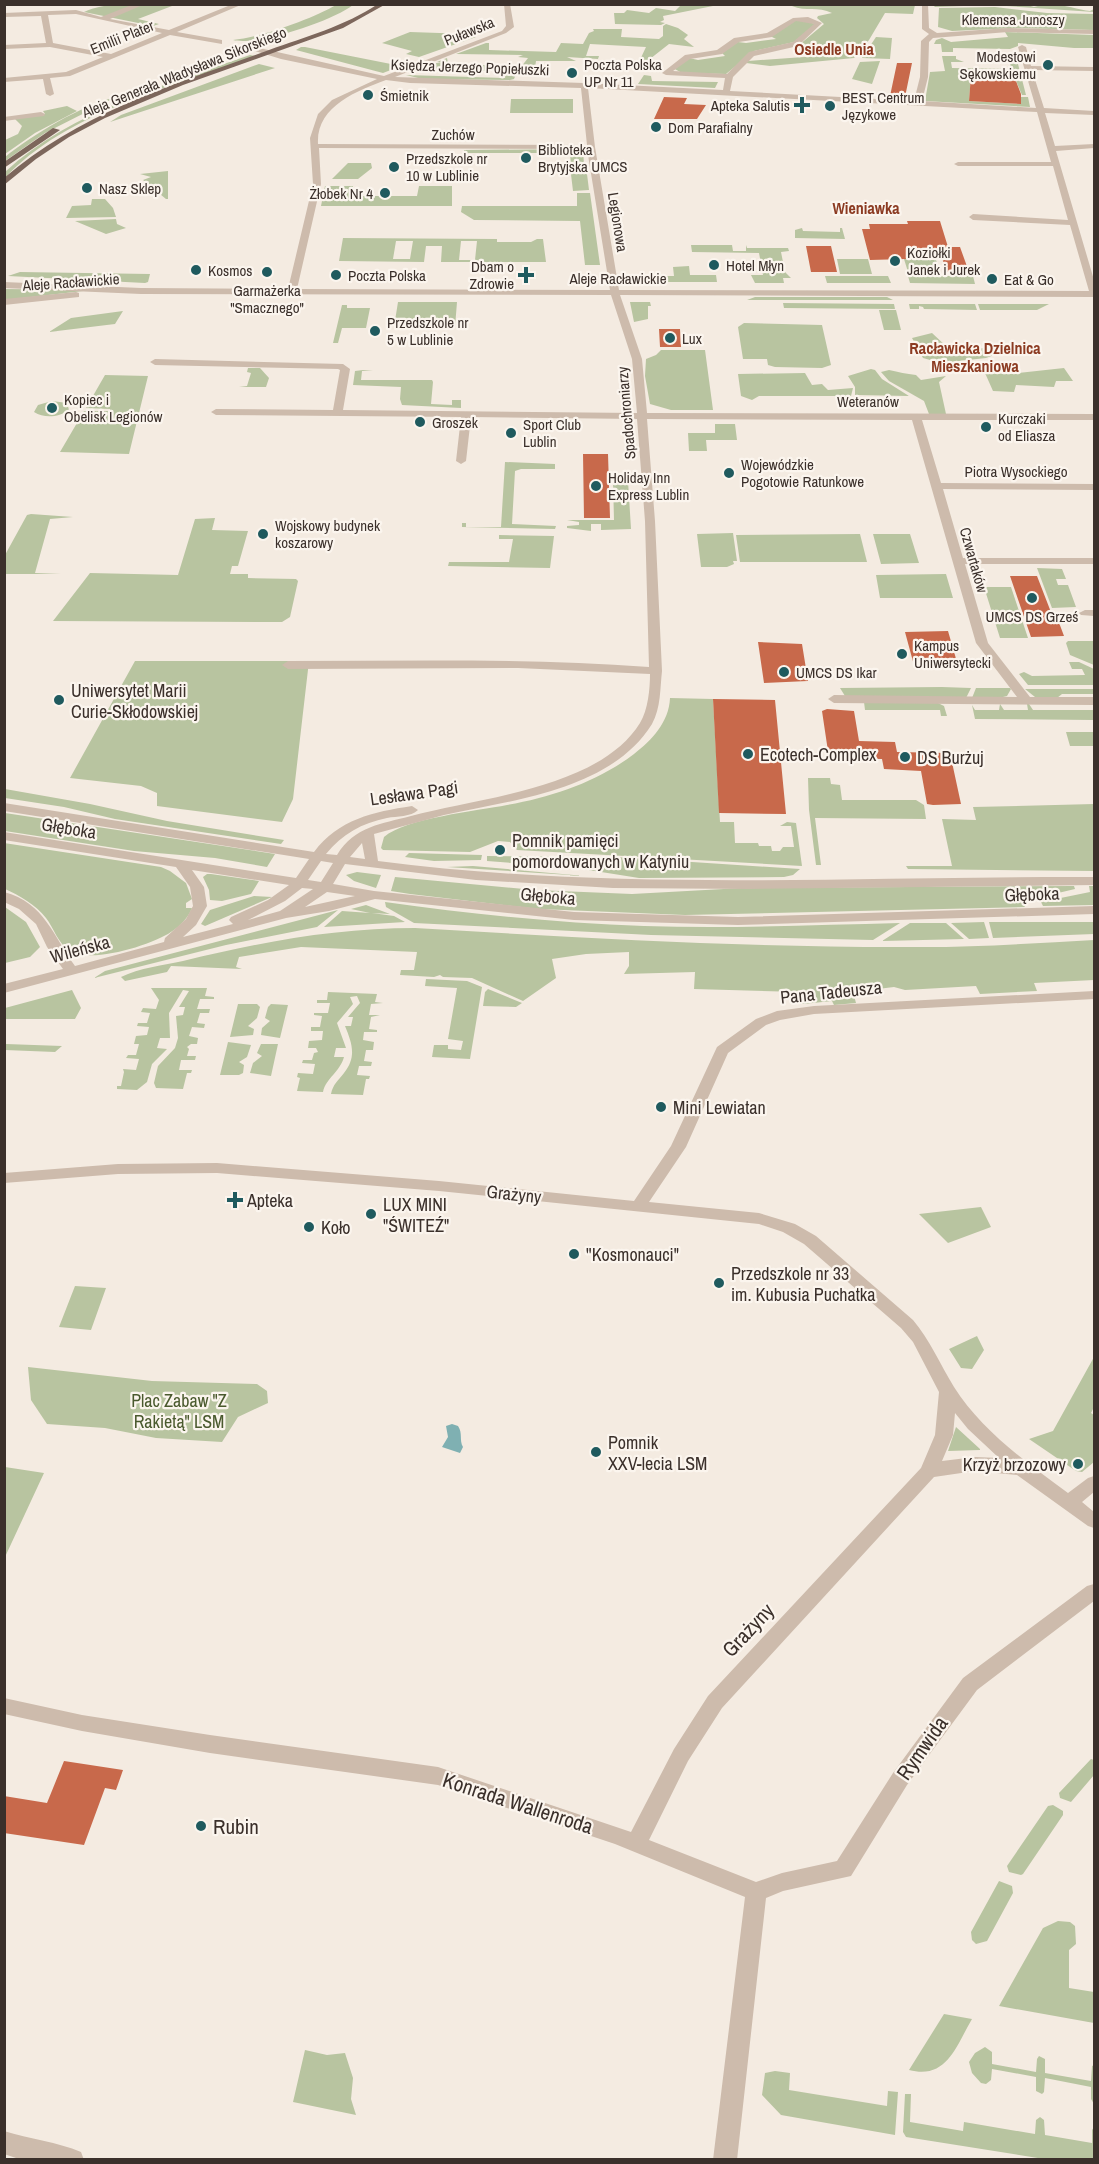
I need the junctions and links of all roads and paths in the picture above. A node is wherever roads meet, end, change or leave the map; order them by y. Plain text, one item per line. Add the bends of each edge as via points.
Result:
1 (142, 4) edge
2 (240, 4) edge
3 (366, 4) edge
4 (383, 4) edge
5 (507, 4) edge
6 (925, 4) edge
7 (89, 6) dead end
8 (76, 12) junction
9 (44, 13) junction
10 (4, 15) edge
11 (101, 19) junction
12 (172, 32) junction
13 (1095, 32) edge
14 (935, 35) junction
15 (220, 41) dead end
16 (50, 45) junction
17 (4, 47) edge
18 (1022, 47) dead end
19 (258, 49) junction
20 (271, 52) junction
21 (112, 56) junction
22 (1026, 65) junction
23 (1095, 69) edge
24 (729, 76) junction
25 (46, 77) junction
26 (384, 78) junction
27 (4, 80) edge
28 (584, 85) junction
29 (726, 92) junction
30 (50, 94) dead end
31 (917, 104) junction
32 (1040, 111) junction
33 (1095, 113) edge
34 (41, 114) dead end
35 (81, 117) dead end
36 (4, 119) edge
37 (64, 126) dead end
38 (315, 146) junction
39 (1095, 146) edge
40 (591, 147) junction
41 (1052, 149) junction
42 (958, 164) dead end
43 (1056, 164) junction
44 (4, 166) edge
45 (4, 183) edge
46 (973, 217) dead end
47 (1074, 223) junction
48 (4, 285) edge
49 (141, 291) junction
50 (292, 291) junction
51 (615, 293) junction
52 (1095, 294) edge
53 (4, 302) edge
54 (155, 363) dead end
55 (216, 412) dead end
56 (338, 412) junction
57 (466, 414) junction
58 (642, 416) junction
59 (916, 416) junction
60 (1095, 417) edge
61 (461, 461) dead end
62 (938, 486) junction
63 (1095, 487) edge
64 (959, 561) junction
65 (1095, 561) edge
66 (654, 607) joint
67 (288, 665) dead end
68 (656, 670) junction
69 (834, 699) dead end
70 (1026, 700) junction
71 (1095, 700) edge
72 (490, 801) junction
73 (4, 807) edge
74 (367, 832) junction
75 (4, 836) edge
76 (318, 856) junction
77 (341, 859) junction
78 (180, 864) junction
79 (372, 864) junction
80 (1095, 881) edge
81 (300, 882) junction
82 (325, 886) junction
83 (374, 895) junction
84 (4, 896) edge
85 (1095, 910) edge
86 (285, 914) junction
87 (192, 938) junction
88 (165, 945) junction
89 (72, 971) junction
90 (4, 989) edge
91 (1095, 995) edge
92 (4, 1178) edge
93 (639, 1205) junction
94 (948, 1392) junction
95 (1022, 1470) junction
96 (928, 1472) junction
97 (1095, 1483) edge
98 (1068, 1503) junction
99 (1095, 1521) edge
100 (1095, 1591) edge
101 (4, 1706) edge
102 (636, 1844) junction
103 (756, 1892) junction
104 (4, 2142) edge
105 (73, 2160) edge
106 (725, 2160) edge

1 - 11 street
2 - 12 street, Emilii Plater
3 - 19 main road, Aleja Generała Władysława Sikorskiego
4 - 20 main road, Aleja Generała Władysława Sikorskiego via 357,19
5 - 26 street, Puławska via 510,27 504,32
6 - 14 street via 926,29
7 - 8 street
8 - 9 street
8 - 11 street
9 - 10 street
9 - 16 street
11 - 12 street
12 - 15 street
12 - 21 street, Emilii Plater
13 - 14 street, Klemensa Junoszy via 1008,30
14 - 31 street via 925,41 924,77
16 - 17 street
16 - 21 street
18 - 22 street
19 - 20 street, Księdza Jerzego Popiełuszki
19 - 35 main road, Aleja Generała Władysława Sikorskiego
20 - 26 street, Księdza Jerzego Popiełuszki
20 - 45 main road, Aleja Generała Władysława Sikorskiego via 91,122 40,152
21 - 25 street, Emilii Plater via 67,74
22 - 23 street
22 - 32 street
24 - 24 street via 666,73 688,57 719,52 737,40 769,35 795,19 819,23 795,44 752,54
24 - 29 street
25 - 27 street, Emilii Plater
25 - 30 street
26 - 28 street, Księdza Jerzego Popiełuszki
26 - 38 street, Puławska via 352,91 330,106 318,120
28 - 29 street, Księdza Jerzego Popiełuszki
28 - 40 street, Legionowa
29 - 31 street, Księdza Jerzego Popiełuszki
31 - 32 street, Księdza Jerzego Popiełuszki
32 - 33 street, Księdza Jerzego Popiełuszki
32 - 41 street
34 - 36 street
37 - 44 main road, Aleja Generała Władysława Sikorskiego
38 - 40 street, Zuchów
38 - 50 street, Puławska via 317,184
39 - 41 street
40 - 51 street, Legionowa
41 - 43 street
42 - 43 street
43 - 47 street
46 - 47 street
47 - 52 street via 1084,244
48 - 49 street, Aleje Racławickie
49 - 50 street, Aleje Racławickie
49 - 53 street, Aleje Racławickie
50 - 51 street, Aleje Racławickie
51 - 52 street, Aleje Racławickie
51 - 58 street, Spadochroniarzy via 637,359
54 - 56 street via 342,366 345,369
55 - 56 street, Weteranów
56 - 57 street, Weteranów
57 - 58 street, Weteranów
57 - 61 street
58 - 59 street, Weteranów
58 - 66 street, Spadochroniarzy
59 - 60 street, Weteranów
59 - 62 street, Czwartaków
62 - 63 street, Piotra Wysockiego
62 - 64 street, Czwartaków
64 - 65 street
64 - 70 street, Czwartaków via 982,643
66 - 68 street, Lesława Pagi
67 - 68 street
68 - 72 street, Lesława Pagi via 650,714 625,749 567,782
69 - 70 street
70 - 71 street
72 - 74 street, Lesława Pagi
72 - 76 street, Lesława Pagi via 369,817 341,831
73 - 76 street, Głęboka
74 - 77 street, Lesława Pagi via 354,841
74 - 79 street, Lesława Pagi
75 - 78 street, Głęboka
76 - 77 street, Głęboka
76 - 81 street, Lesława Pagi
77 - 79 street, Głęboka
77 - 81 street
77 - 82 street, Lesława Pagi
78 - 81 street, Głęboka
78 - 88 street, Wileńska via 200,891 199,910 189,926
79 - 80 street, Głęboka via 605,883
81 - 82 street, Głęboka
81 - 87 street, Wileńska via 267,905
82 - 83 street, Głęboka
82 - 86 street, Wileńska
83 - 85 street, Głęboka via 551,915 691,921
83 - 86 street, Wileńska
84 - 89 street via 24,906 42,922
86 - 87 street, Wileńska
87 - 88 street, Wileńska
88 - 89 street, Wileńska
89 - 90 street, Wileńska
91 - 93 street, Pana Tadeusza via 814,1010 761,1022 722,1050 678,1147
92 - 93 street, Grażyny via 118,1169 217,1168
93 - 94 street, Grażyny via 759,1219 789,1228 810,1240 907,1324 919,1338
94 - 95 street, Grażyny via 974,1424
94 - 96 street, Grażyny via 944,1435
95 - 96 street, Grażyny via 977,1462 952,1464
95 - 98 street, Grażyny
96 - 102 street, Grażyny via 715,1702 681,1755
97 - 98 street
98 - 99 street, Grażyny
100 - 103 street, Rymwida via 970,1684 900,1779 844,1869 782,1882
101 - 102 street, Konrada Wallenroda via 210,1744 438,1776
102 - 103 street, Konrada Wallenroda
103 - 106 street
104 - 105 street

